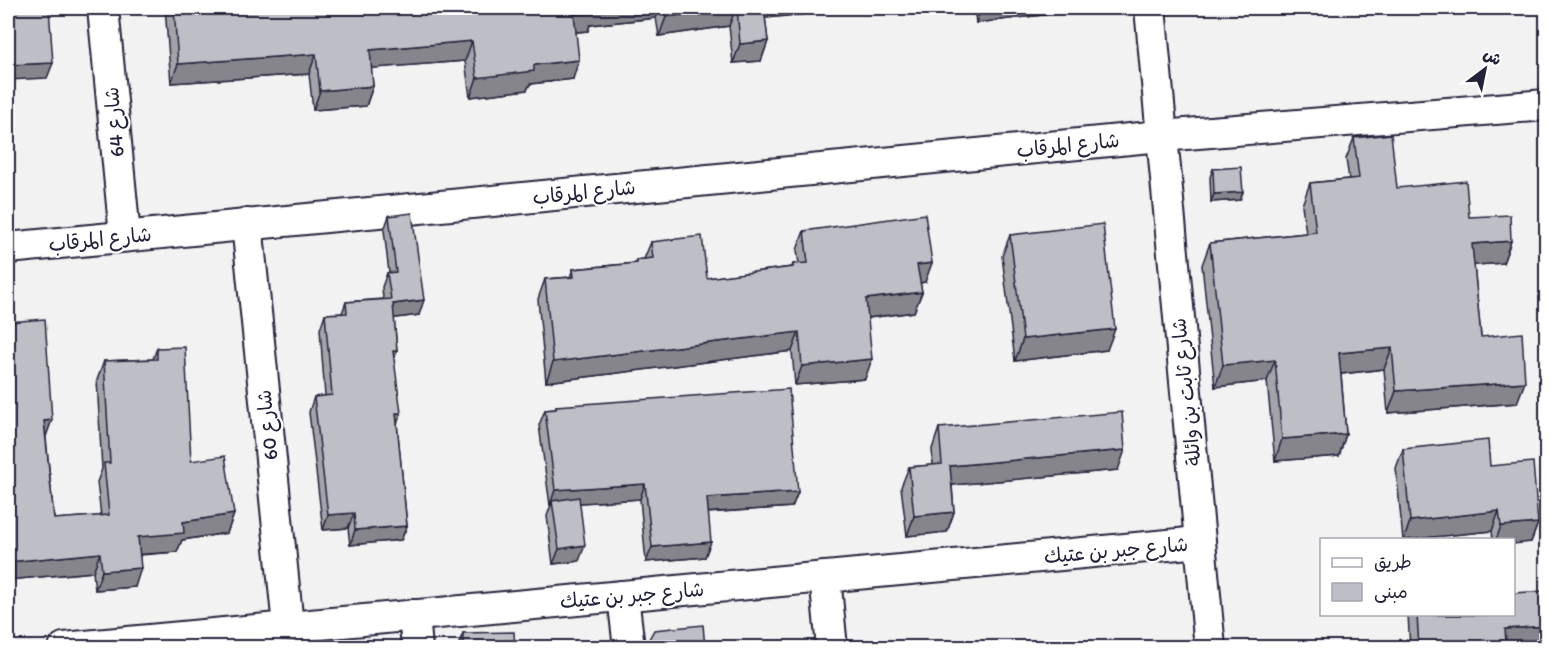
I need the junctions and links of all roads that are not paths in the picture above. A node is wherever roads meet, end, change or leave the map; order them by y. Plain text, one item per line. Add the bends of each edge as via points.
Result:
1 (103, 8) edge
2 (1150, 8) edge
3 (1546, 105) edge
4 (1161, 136) junction
5 (247, 224) junction
6 (125, 236) junction
7 (8, 248) edge
8 (1200, 542) junction
9 (825, 577) junction
10 (623, 596) junction
11 (414, 615) junction
12 (288, 626) junction
13 (109, 645) edge
14 (64, 648) edge
15 (417, 648) edge
16 (629, 648) edge
17 (832, 648) edge
18 (1210, 648) edge

1 - 6 street, شارع 64
2 - 4 street, شارع ثابت بن وائلة
3 - 4 street, شارع المرقاب
4 - 5 street, شارع المرقاب
4 - 8 street, شارع ثابت بن وائلة
5 - 6 street, شارع المرقاب
5 - 12 street, شارع 60
6 - 7 street, شارع المرقاب
8 - 9 street, شارع جبر بن عتيك
8 - 18 street, شارع ثابت بن وائلة
9 - 10 street, شارع جبر بن عتيك
9 - 17 street
10 - 11 street, شارع جبر بن عتيك
10 - 16 street
11 - 12 street, شارع جبر بن عتيك
11 - 15 street
12 - 13 street, شارع جبر بن عتيك
13 - 14 street, شارع جبر بن عتيك

